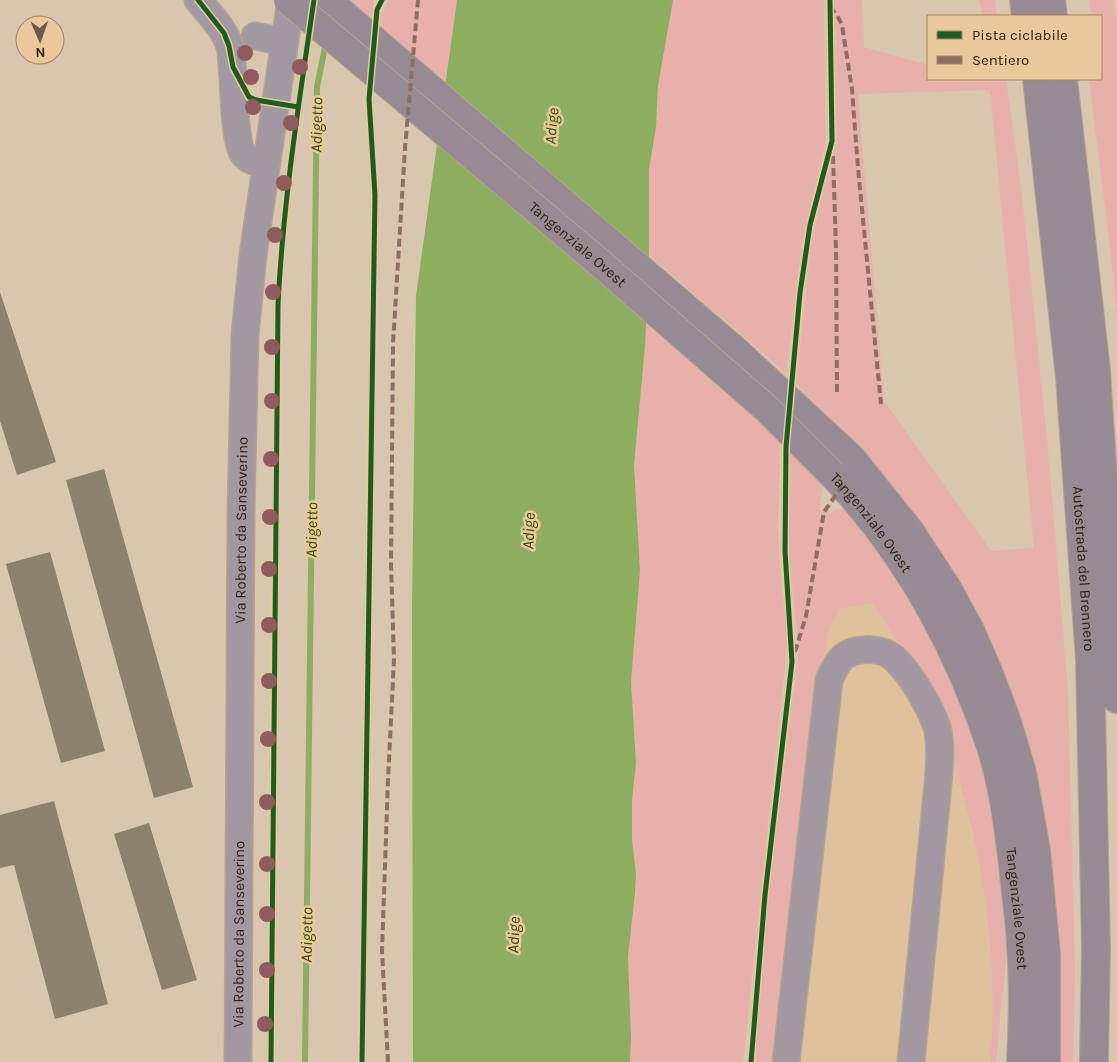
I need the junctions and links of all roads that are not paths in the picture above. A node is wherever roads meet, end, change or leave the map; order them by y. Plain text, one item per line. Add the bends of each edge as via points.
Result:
1 (198, 0) edge
2 (290, 0) edge
3 (327, 0) edge
4 (1024, 0) edge
5 (1051, 0) edge
6 (1026, 15) edge
7 (1053, 15) edge
8 (255, 36) dead end
9 (284, 42) junction
10 (1037, 80) edge
11 (1063, 80) edge
12 (266, 164) junction
13 (842, 467) junction
14 (1117, 699) edge
15 (1022, 946) junction
16 (238, 1062) edge
17 (786, 1062) edge
18 (911, 1062) edge
19 (1006, 1062) edge
20 (1021, 1062) edge
21 (1046, 1062) edge
22 (1094, 1062) edge

1 - 12 street via 224,33 229,46 238,142 243,155
2 - 9 street, Via Roberto da Sanseverino
2 - 13 highway, Tangenziale Ovest, bridge via 768,410
3 - 13 highway, Tangenziale Ovest via 737,352
4 - 6 highway
5 - 7 highway
8 - 9 street
9 - 12 street, Via Roberto da Sanseverino
10 - 22 highway, Autostrada del Brennero via 1070,377 1090,660 1096,948
11 - 14 highway, Autostrada del Brennero via 1096,370
12 - 16 street, Via Roberto da Sanseverino via 245,336
13 - 15 highway, Tangenziale Ovest via 875,524 912,575 957,660 991,748 1010,837
13 - 21 highway, Tangenziale Ovest via 909,530 947,588 970,630 1007,722 1022,772 1036,850 1046,953
15 - 19 highway
15 - 20 highway, Tangenziale Ovest
17 - 18 street via 829,680 843,658 865,650 887,654 897,660 928,708 940,739

